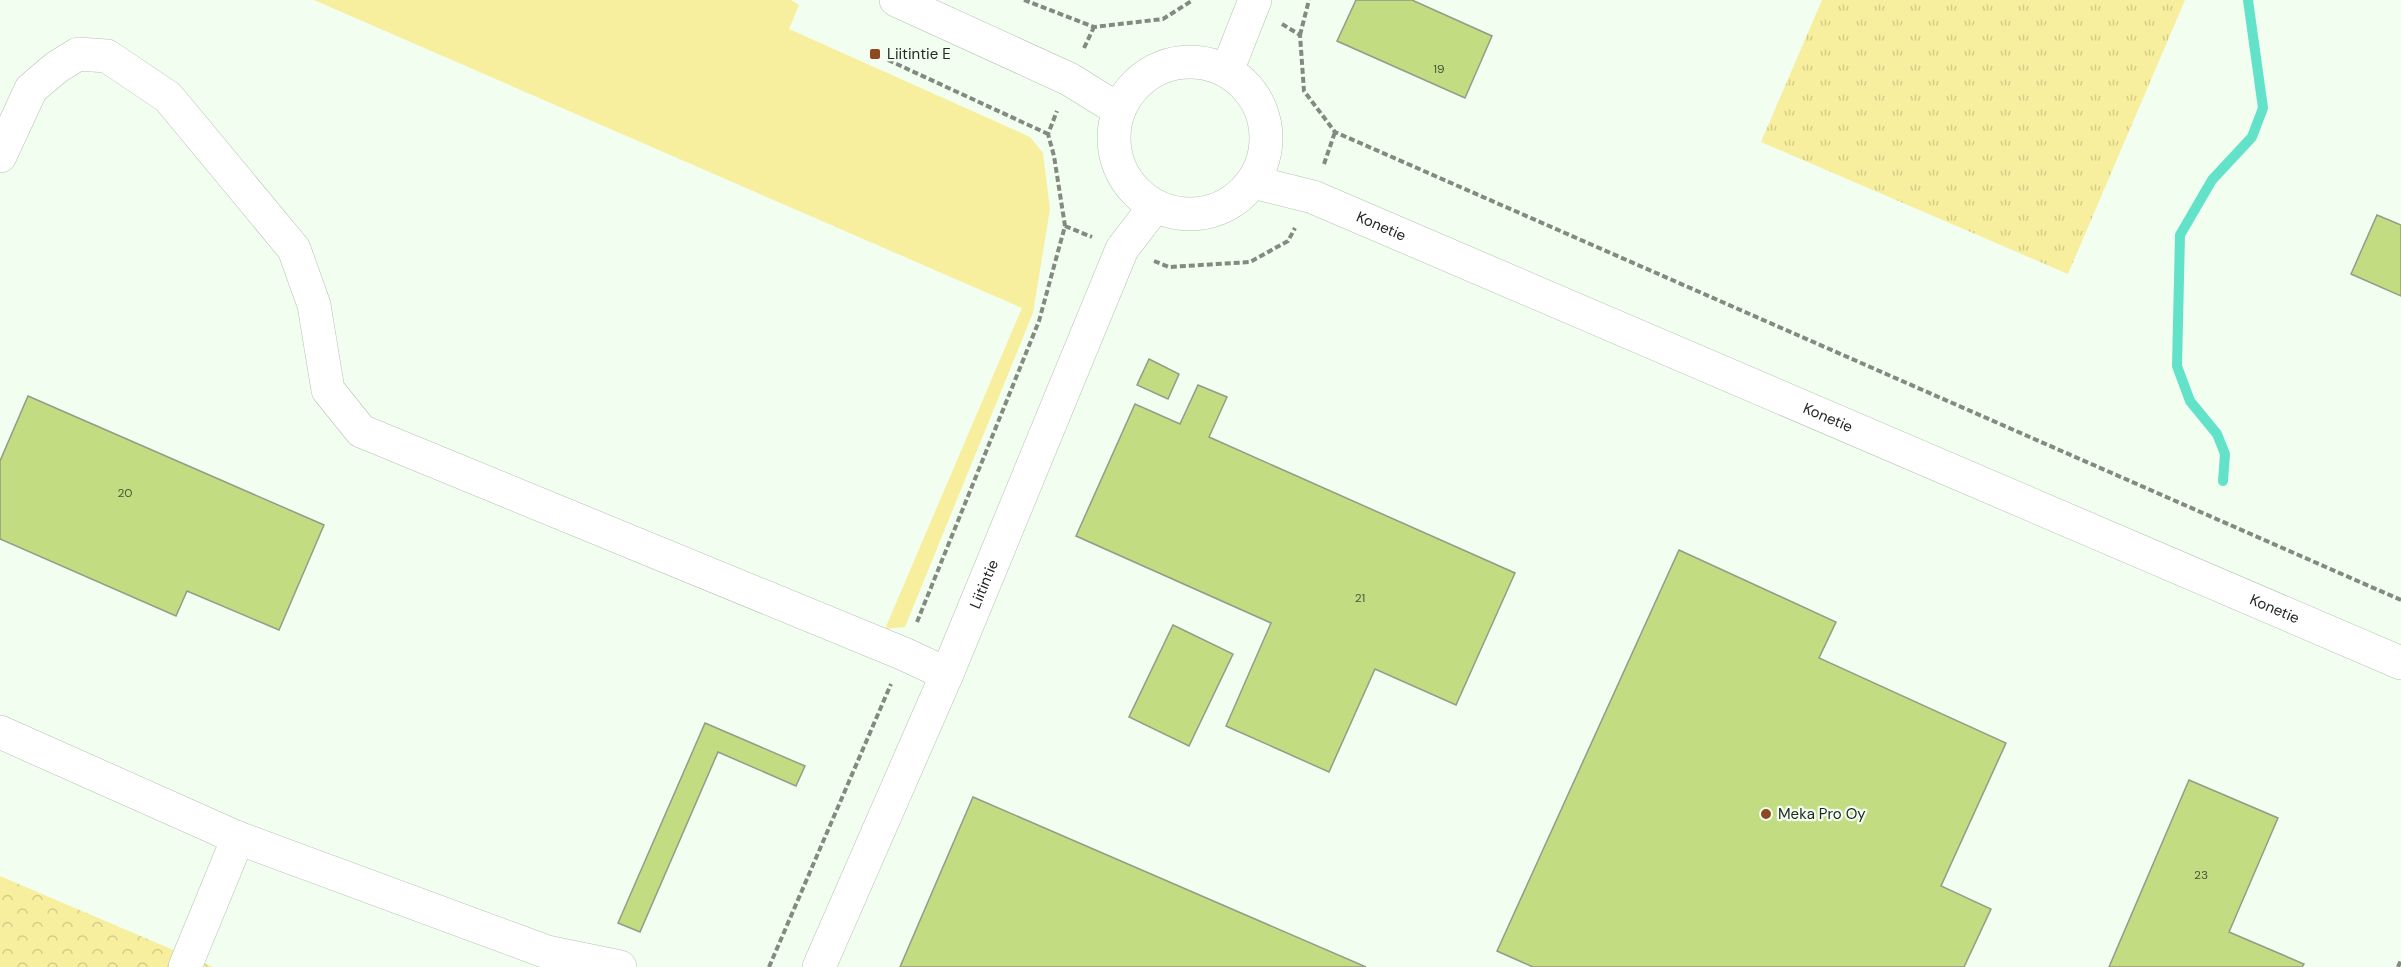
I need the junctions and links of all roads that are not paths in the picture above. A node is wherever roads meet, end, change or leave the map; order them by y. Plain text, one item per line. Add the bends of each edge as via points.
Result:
1 (896, 0) edge
2 (1254, 3) edge
3 (1227, 71) junction
4 (1119, 110) junction
5 (0, 156) edge
6 (1253, 182) junction
7 (1155, 206) junction
8 (2401, 663) edge
9 (947, 674) junction
10 (0, 732) edge
11 (238, 838) junction
12 (185, 967) edge
13 (620, 967) edge
14 (819, 967) edge

1 - 4 street via 1069,79
2 - 3 street
3 - 4 street via 1202,62 1176,62 1152,71 1132,88
3 - 6 street via 1253,94 1264,119 1264,158
4 - 7 street via 1113,136 1119,167 1133,189
5 - 9 street via 31,89 78,54 107,56 168,97 294,249 314,305 328,390 361,431
6 - 7 street via 1222,207 1207,212 1181,214
6 - 8 street, Konetie via 1313,197
7 - 9 street, Liitintie via 1122,249
9 - 14 street, Liitintie
10 - 11 street
11 - 12 street
11 - 13 street via 547,952

